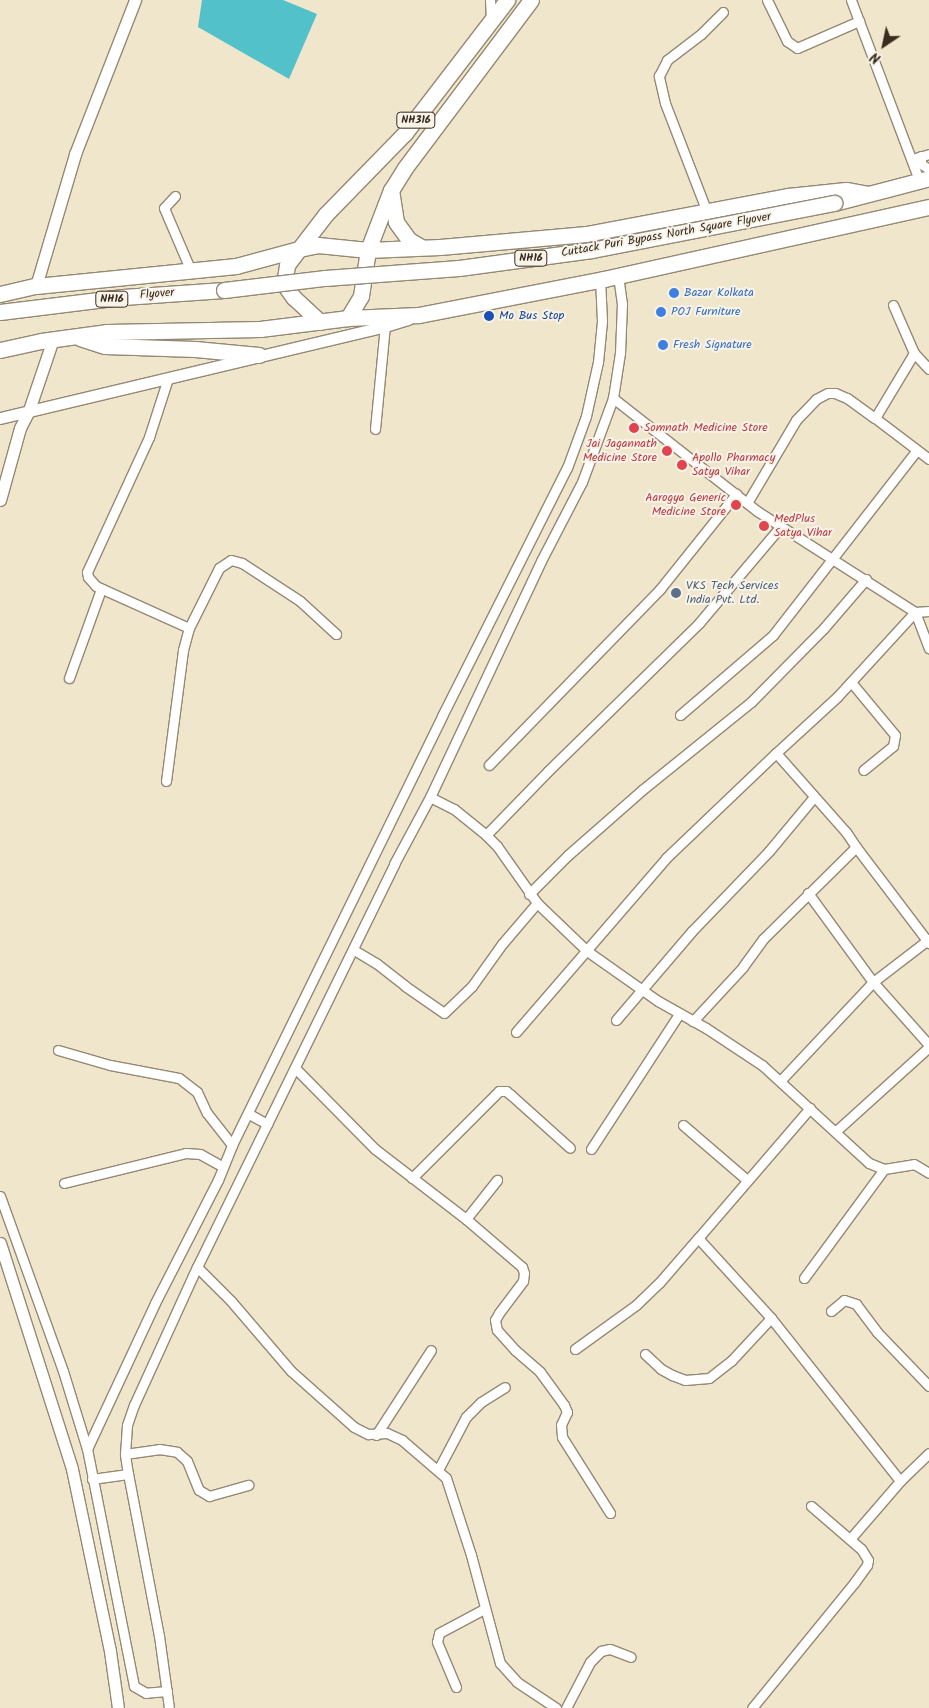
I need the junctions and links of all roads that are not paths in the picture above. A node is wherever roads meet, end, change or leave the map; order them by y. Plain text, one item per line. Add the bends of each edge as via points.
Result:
1 (135, 0) edge
2 (531, 0) edge
3 (767, 0) edge
4 (851, 0) edge
5 (500, 2) edge
6 (723, 12) dead end
7 (860, 21) junction
8 (920, 156) edge
9 (926, 175) edge
10 (390, 190) junction
11 (868, 194) junction
12 (175, 196) dead end
13 (928, 209) edge
14 (707, 212) junction
15 (317, 225) junction
16 (420, 247) junction
17 (299, 249) junction
18 (368, 250) junction
19 (266, 259) junction
20 (191, 271) junction
21 (609, 277) junction
22 (36, 286) junction
23 (224, 290) joint
24 (0, 294) edge
25 (893, 305) dead end
26 (0, 312) edge
27 (419, 315) junction
28 (348, 318) junction
29 (320, 322) junction
30 (385, 326) junction
31 (73, 336) junction
32 (53, 339) junction
33 (0, 350) edge
34 (914, 353) junction
35 (259, 355) junction
36 (929, 369) edge
37 (168, 378) junction
38 (613, 398) junction
39 (29, 410) junction
40 (0, 418) edge
41 (874, 418) junction
42 (375, 429) dead end
43 (917, 450) junction
44 (929, 460) edge
45 (736, 494) junction
46 (0, 500) edge
47 (747, 503) junction
48 (780, 527) junction
49 (831, 558) junction
50 (866, 579) junction
51 (101, 589) junction
52 (929, 611) edge
53 (915, 612) junction
54 (189, 628) junction
55 (336, 634) dead end
56 (929, 648) edge
57 (69, 678) dead end
58 (851, 682) junction
59 (680, 714) dead end
60 (776, 753) junction
61 (489, 765) dead end
62 (864, 770) dead end
63 (166, 781) dead end
64 (430, 797) junction
65 (814, 798) junction
66 (486, 835) junction
67 (856, 847) junction
68 (529, 894) junction
69 (808, 894) junction
70 (537, 903) junction
71 (928, 941) edge
72 (354, 950) junction
73 (587, 951) junction
74 (873, 982) junction
75 (641, 989) junction
76 (679, 1014) junction
77 (616, 1020) dead end
78 (693, 1021) junction
79 (516, 1032) dead end
80 (929, 1046) edge
81 (58, 1050) dead end
82 (295, 1068) junction
83 (780, 1080) junction
84 (810, 1108) junction
85 (249, 1114) junction
86 (267, 1124) junction
87 (683, 1125) dead end
88 (836, 1131) junction
89 (232, 1145) junction
90 (570, 1148) dead end
91 (591, 1149) dead end
92 (223, 1167) junction
93 (884, 1169) junction
94 (929, 1173) edge
95 (412, 1178) junction
96 (496, 1180) dead end
97 (747, 1180) junction
98 (64, 1183) dead end
99 (0, 1196) edge
100 (466, 1219) junction
101 (698, 1238) junction
102 (0, 1242) edge
103 (197, 1268) junction
104 (804, 1278) dead end
105 (830, 1311) dead end
106 (771, 1318) junction
107 (575, 1349) dead end
108 (430, 1350) dead end
109 (645, 1354) dead end
110 (929, 1386) edge
111 (505, 1387) dead end
112 (376, 1435) junction
113 (87, 1449) junction
114 (929, 1453) edge
115 (125, 1454) junction
116 (438, 1470) junction
117 (128, 1474) junction
118 (92, 1479) junction
119 (900, 1481) junction
120 (248, 1485) dead end
121 (811, 1506) dead end
122 (610, 1512) dead end
123 (850, 1539) junction
124 (484, 1609) junction
125 (631, 1657) dead end
126 (456, 1687) dead end
127 (163, 1692) junction
128 (118, 1708) edge
129 (169, 1708) edge
130 (556, 1708) edge
131 (566, 1708) edge
132 (752, 1708) edge

1 - 22 street via 75,154
2 - 10 highway, NH316 via 416,150
3 - 7 street via 786,41 797,48
4 - 7 street
5 - 15 highway, NH316 via 491,20 405,133
6 - 14 street via 667,60 659,76 665,103
7 - 8 street
8 - 9 street
8 - 9 street
9 - 11 highway, NH16
10 - 16 highway via 396,222
10 - 18 highway, NH316
11 - 14 highway via 825,191
11 - 23 highway, Cuttack Puri Bypass North Square Flyover / NH16, bridge via 592,250 460,268 325,278
12 - 20 street via 164,208
13 - 21 highway
14 - 16 highway via 586,234
15 - 17 highway, NH316
15 - 19 highway
16 - 18 highway
17 - 18 highway via 318,244
17 - 19 highway
17 - 29 highway via 287,265 286,288
18 - 28 highway via 361,296
19 - 20 highway
20 - 22 highway
21 - 27 highway
21 - 38 street via 622,304 620,353
21 - 85 street via 598,362 586,416 566,468
22 - 24 highway
23 - 26 highway, Flyover / NH16 via 123,297
25 - 34 street
27 - 28 highway
27 - 30 street
28 - 29 highway
29 - 31 highway via 260,329 108,332
30 - 35 street
30 - 42 street
31 - 32 highway
31 - 35 highway via 106,346
32 - 33 highway
32 - 39 street
34 - 36 street
34 - 41 street
35 - 37 street
37 - 39 street
37 - 51 street via 149,437 88,566 88,577
38 - 45 street
38 - 64 street via 582,482 541,561
39 - 40 street
39 - 46 street via 20,428
41 - 43 street
41 - 47 street via 835,393 816,399 796,420
43 - 44 street
43 - 49 street
45 - 47 street
45 - 61 street via 660,589
47 - 48 street
48 - 49 street
48 - 66 street via 699,623
49 - 50 street
49 - 59 street via 762,646
50 - 53 street
50 - 68 street via 751,702 642,790
51 - 54 street
51 - 57 street
52 - 53 street
53 - 56 street
53 - 58 street
54 - 55 street via 219,568 231,560 242,562 300,601
54 - 63 street
58 - 60 street
58 - 62 street via 895,734 893,746
60 - 65 street
60 - 73 street via 666,858
64 - 66 street via 454,809
64 - 72 street
65 - 67 street
65 - 75 street
66 - 68 street
67 - 69 street
67 - 71 street
68 - 70 street
69 - 74 street
69 - 78 street via 763,939 743,967
70 - 72 street via 472,986 444,1012
70 - 73 street
71 - 74 street
72 - 82 street
73 - 75 street
73 - 79 street
74 - 80 street
74 - 83 street
75 - 76 street
75 - 77 street
76 - 78 street
76 - 91 street
78 - 83 street
80 - 88 street
81 - 89 street via 110,1066 180,1078 197,1092 207,1113
82 - 86 street
82 - 95 street via 375,1149
83 - 84 street
84 - 88 street
84 - 97 street
85 - 86 street
85 - 89 street
86 - 103 street
87 - 97 street
88 - 93 street via 869,1163
89 - 92 street
90 - 95 street via 511,1095 499,1091
92 - 98 street via 200,1154 186,1153
92 - 113 street via 131,1352
93 - 94 street via 914,1164
93 - 104 street
95 - 100 street
96 - 100 street
97 - 101 street
99 - 113 street via 63,1371
100 - 122 street via 522,1267 523,1281 495,1320 497,1330 540,1372 564,1405 567,1412 560,1429 562,1437
101 - 106 street
101 - 107 street via 636,1305
102 - 128 street via 72,1469 110,1651
103 - 112 street via 303,1382 354,1427
103 - 115 street via 134,1405 127,1425
105 - 110 street via 844,1300 856,1304 877,1332
106 - 109 street via 731,1361 709,1378 685,1380 661,1369
106 - 119 street
108 - 112 street
111 - 116 street via 466,1417
112 - 116 street via 387,1433 402,1440
113 - 118 street
114 - 119 street
115 - 117 street
115 - 120 street via 160,1449 177,1452 187,1461 199,1490 209,1496
116 - 124 street via 451,1487
117 - 118 street
117 - 127 street via 150,1584
118 - 127 street via 132,1678 137,1689 146,1693
119 - 123 street
121 - 123 street
123 - 132 street via 866,1555 868,1560 864,1571
124 - 126 street via 438,1633 437,1642
124 - 130 street via 504,1669 517,1682
125 - 131 street via 610,1649 601,1651 590,1662
127 - 129 street

